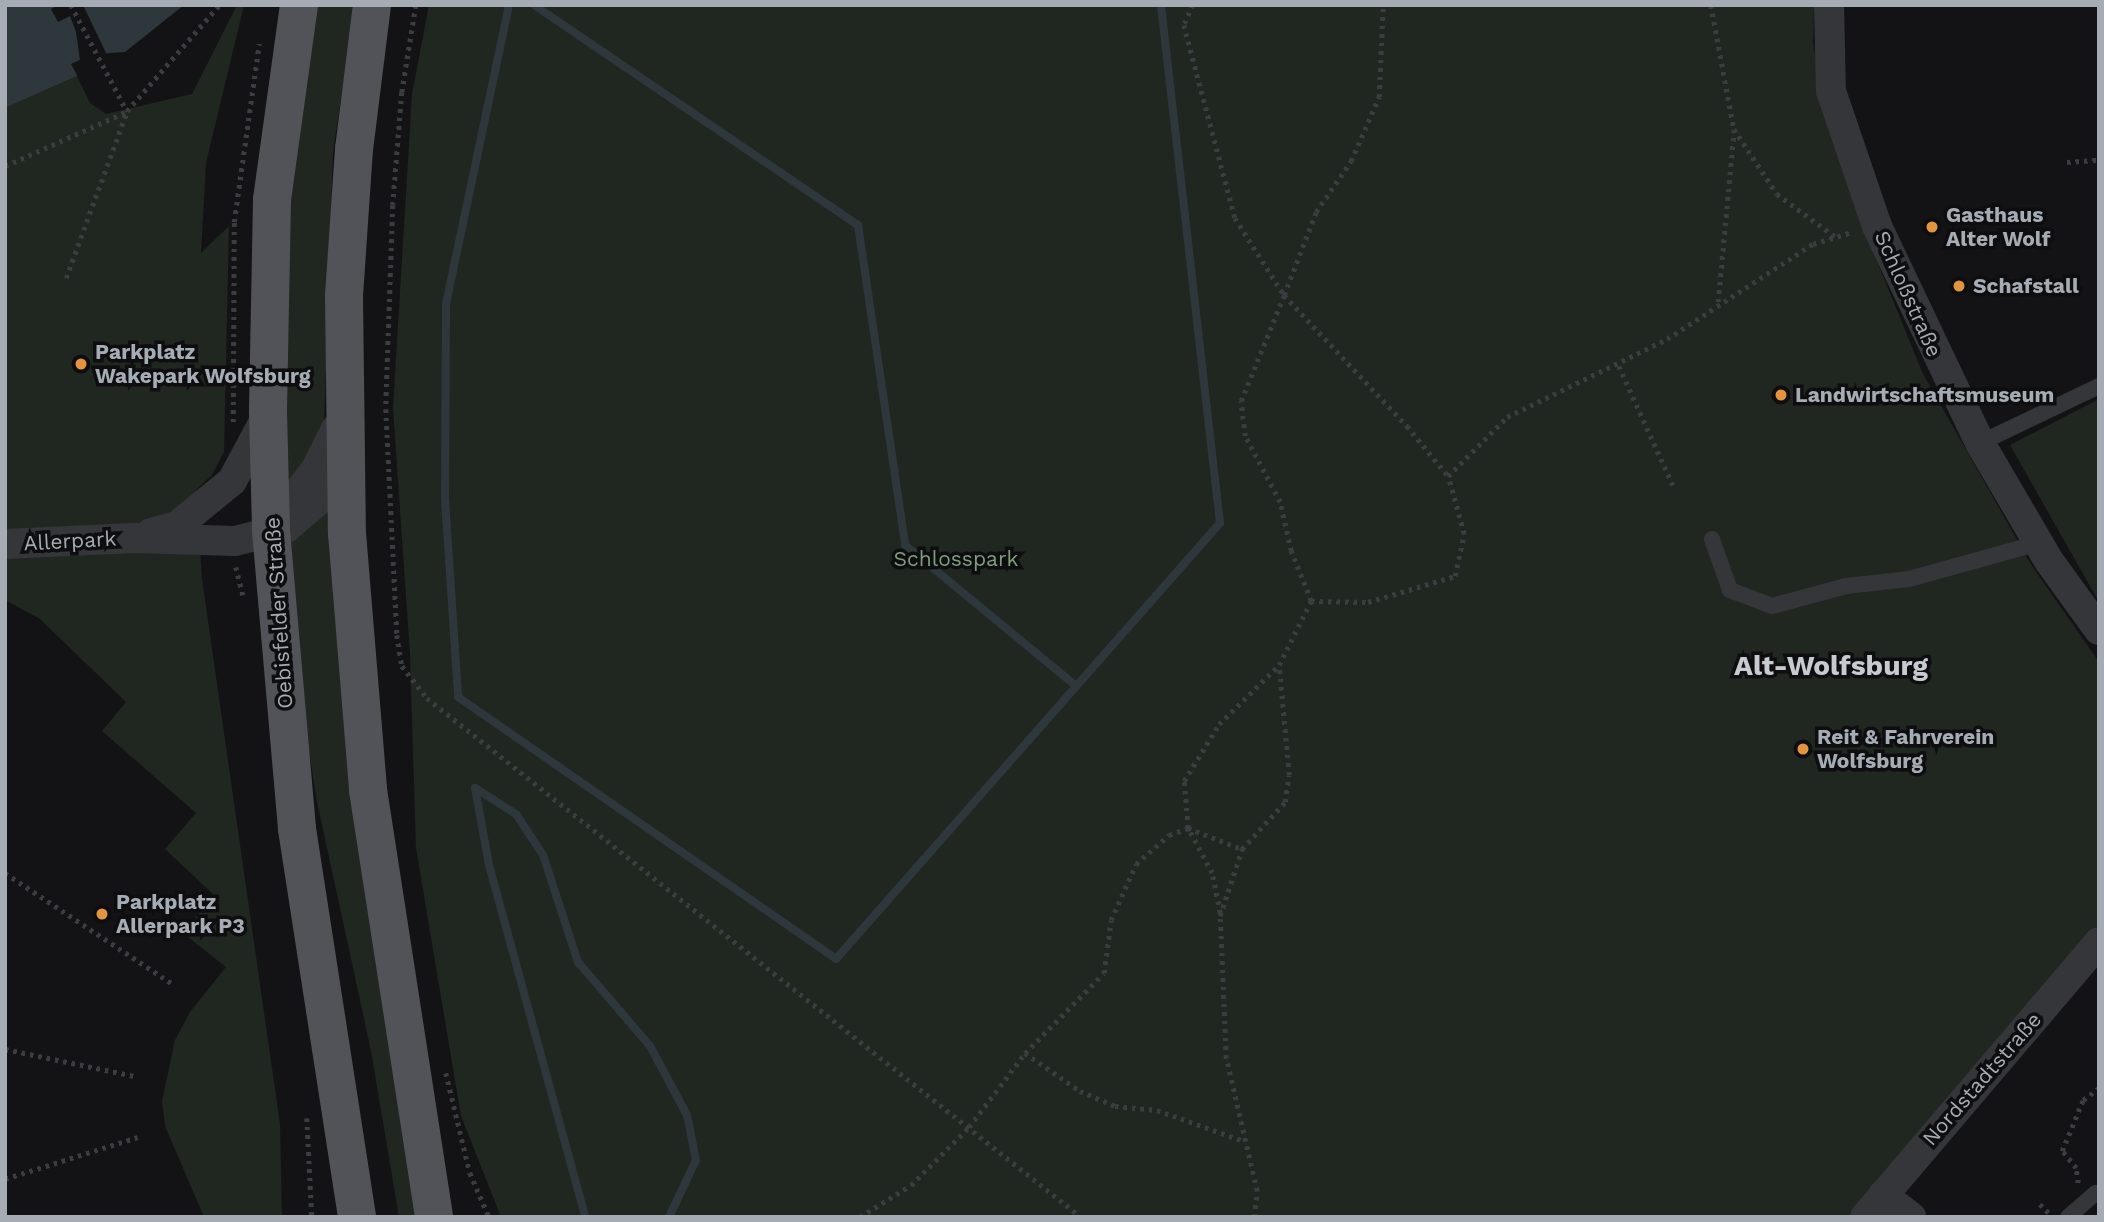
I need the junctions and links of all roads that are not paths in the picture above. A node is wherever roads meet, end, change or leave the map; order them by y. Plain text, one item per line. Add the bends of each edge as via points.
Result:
1 (299, 5) edge
2 (372, 5) edge
3 (1829, 5) edge
4 (2099, 386) edge
5 (268, 413) junction
6 (343, 413) junction
7 (1980, 443) junction
8 (344, 460) junction
9 (271, 531) junction
10 (134, 538) junction
11 (1713, 539) dead end
12 (2039, 543) junction
13 (5, 544) edge
14 (2099, 630) edge
15 (2099, 942) edge
16 (333, 1077) junction
17 (422, 1143) junction
18 (2096, 1193) dead end
19 (1874, 1206) edge
20 (338, 1217) edge
21 (357, 1217) edge
22 (434, 1217) edge
23 (457, 1217) edge
24 (1911, 1217) edge
25 (2068, 1217) edge

1 - 5 main road, Oebisfelder Straße via 272,200
2 - 6 main road via 354,149 344,295
3 - 7 street, Schloßstraße via 1831,91 1877,226
4 - 7 lane
5 - 9 main road, Oebisfelder Straße
5 - 10 street, Allerpark via 232,481 177,526
6 - 8 main road
6 - 9 street via 316,469 285,504
7 - 12 street, Schloßstraße
8 - 9 street, Allerpark via 320,499 286,528
8 - 17 main road via 355,660 368,790
9 - 10 street, Allerpark via 235,541
9 - 16 main road, Oebisfelder Straße via 298,829
10 - 13 street, Allerpark
11 - 12 lane via 1730,590 1772,606 1846,586 1909,579
12 - 14 street, Schloßstraße
15 - 19 street, Nordstadtstraße
16 - 20 main road
16 - 21 main road, Oebisfelder Straße
17 - 22 main road
17 - 23 main road
18 - 25 lane
19 - 24 street

